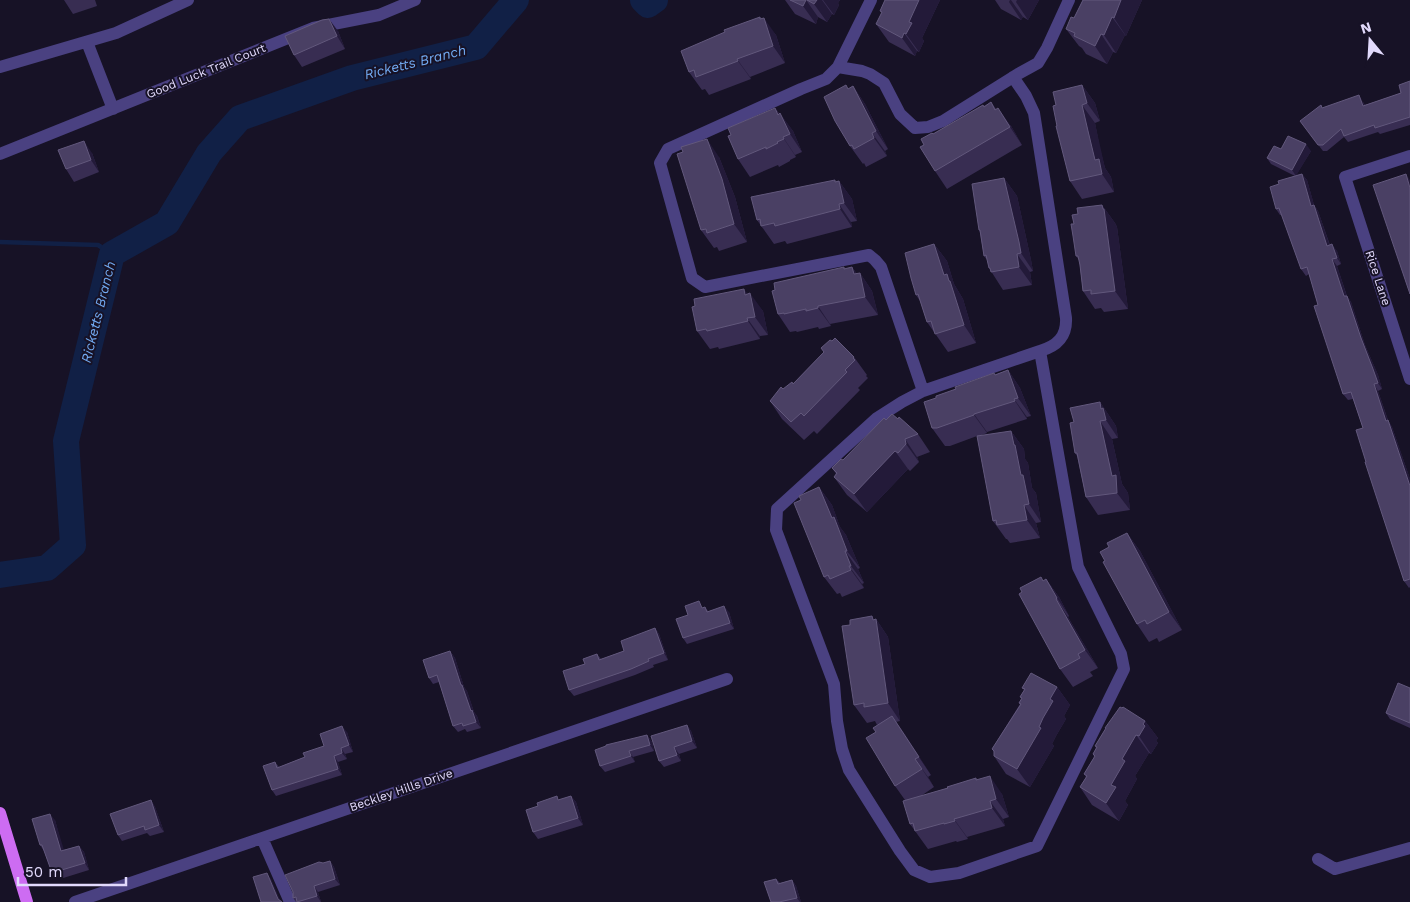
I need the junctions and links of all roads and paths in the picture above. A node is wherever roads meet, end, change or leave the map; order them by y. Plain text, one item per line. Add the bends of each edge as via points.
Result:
1 (188, 0) edge
2 (415, 0) edge
3 (871, 0) edge
4 (1069, 0) edge
5 (87, 42) junction
6 (0, 67) edge
7 (838, 67) junction
8 (1013, 77) junction
9 (113, 109) junction
10 (0, 154) edge
11 (1410, 156) edge
12 (1040, 351) junction
13 (1410, 379) edge
14 (923, 391) junction
15 (727, 679) dead end
16 (0, 812) edge
17 (262, 838) junction
18 (1410, 848) edge
19 (1318, 859) dead end
20 (27, 902) edge
21 (75, 902) edge
22 (290, 902) edge

1 - 5 street via 116,33
2 - 9 street, Good Luck Trail Court via 379,15 313,28
3 - 7 street
4 - 8 street via 1038,63
5 - 6 street
5 - 9 street
7 - 8 street via 862,71 884,83 900,114 915,128 943,121
7 - 14 street via 826,79 668,149 660,162 692,278 705,287 869,255 876,260
8 - 12 street via 1034,113 1066,318 1065,333 1058,343
9 - 10 street, Good Luck Trail Court
11 - 13 street, Rice Lane via 1345,177
12 - 14 street
12 - 14 street via 1078,567 1121,654 1124,669 1037,846 959,873 930,877 914,870 849,770 837,722 834,684 776,530 777,509 877,418
15 - 17 street, Beckley Hills Drive
16 - 20 main road
17 - 21 street, Beckley Hills Drive
17 - 22 street
18 - 19 street via 1335,869

